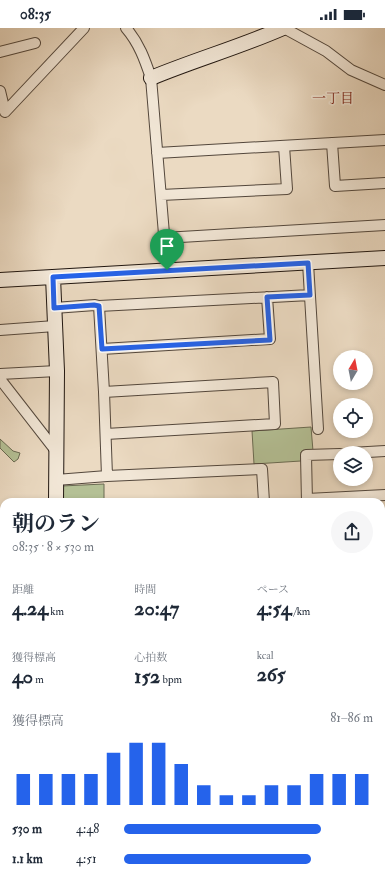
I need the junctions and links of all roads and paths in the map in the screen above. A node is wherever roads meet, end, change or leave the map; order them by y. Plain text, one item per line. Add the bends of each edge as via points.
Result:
1 (84, 28) edge
2 (126, 28) edge
3 (284, 28) edge
4 (35, 43) dead end
5 (0, 52) edge
6 (151, 78) junction
7 (385, 85) edge
8 (0, 91) edge
9 (385, 140) edge
10 (332, 143) junction
11 (284, 146) junction
12 (157, 153) junction
13 (385, 183) edge
14 (161, 195) junction
15 (385, 225) edge
16 (164, 238) junction
17 (385, 258) edge
18 (308, 263) junction
19 (167, 270) junction
20 (53, 277) junction
21 (0, 280) edge
22 (310, 295) junction
23 (267, 297) junction
24 (99, 306) junction
25 (54, 308) junction
26 (56, 326) junction
27 (0, 330) edge
28 (102, 349) junction
29 (57, 371) junction
30 (0, 374) edge
31 (0, 379) edge
32 (104, 392) junction
33 (318, 429) dead end
34 (106, 434) junction
35 (56, 450) junction
36 (385, 451) edge
37 (373, 452) edge
38 (333, 454) edge
39 (107, 476) junction
40 (56, 480) junction
41 (385, 495) edge
42 (56, 498) edge
43 (264, 498) edge
44 (307, 498) edge
45 (346, 498) edge

1 - 8 street via 5,112
2 - 6 street via 139,47
3 - 6 street
3 - 7 street via 326,51 350,70
4 - 5 street
6 - 12 street
9 - 10 street
10 - 11 street
10 - 13 street via 335,186
11 - 12 street
11 - 14 street via 287,189
12 - 14 street
14 - 16 street
15 - 16 street
16 - 19 street
17 - 18 street
18 - 19 street
18 - 22 street
19 - 20 street
20 - 21 street
20 - 25 street
22 - 23 street
22 - 33 street
23 - 24 street
23 - 28 street via 270,340
24 - 25 street
24 - 28 street
25 - 26 street
26 - 27 street
26 - 29 street
28 - 32 street
29 - 30 street
29 - 35 street
31 - 35 street
32 - 34 street
32 - 34 street via 273,382 275,424
34 - 39 street
35 - 40 street
36 - 37 street
38 - 44 street via 306,455
39 - 40 street
39 - 43 street via 262,469
40 - 42 street
41 - 45 street

